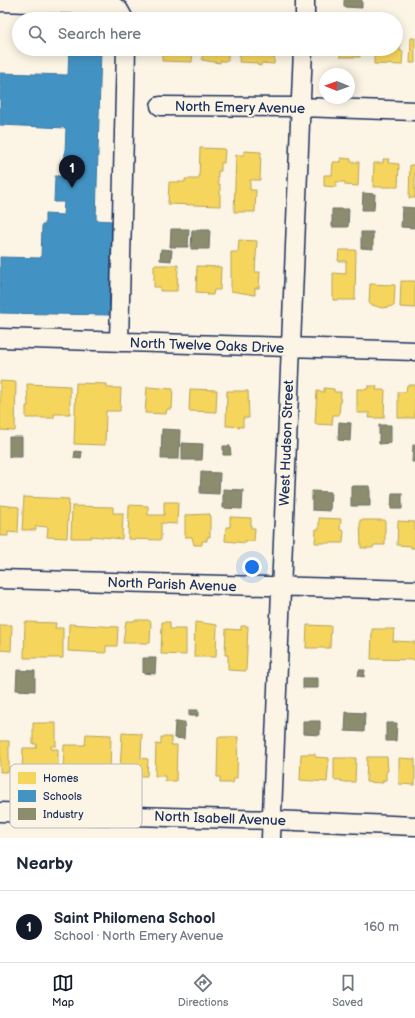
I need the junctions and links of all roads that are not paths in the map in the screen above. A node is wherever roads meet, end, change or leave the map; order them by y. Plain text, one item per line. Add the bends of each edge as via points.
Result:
1 (306, 0) edge
2 (0, 2) edge
3 (120, 12) edge
4 (305, 12) edge
5 (126, 56) edge
6 (304, 56) edge
7 (160, 106) dead end
8 (301, 107) junction
9 (415, 112) edge
10 (0, 338) edge
11 (119, 342) junction
12 (290, 348) junction
13 (415, 351) edge
14 (0, 579) edge
15 (280, 587) junction
16 (415, 590) edge
17 (0, 812) edge
18 (10, 812) edge
19 (142, 816) edge
20 (272, 820) junction
21 (415, 826) edge
22 (271, 838) edge

1 - 4 street
2 - 3 street via 113,6
5 - 11 street
6 - 8 street, West Hudson Street
7 - 8 street, North Emery Avenue
8 - 9 street, North Emery Avenue
8 - 12 street, West Hudson Street
10 - 11 street, North Twelve Oaks Drive
11 - 12 street, North Twelve Oaks Drive
12 - 13 street, North Twelve Oaks Drive
12 - 15 street, West Hudson Street
14 - 15 street, North Parish Avenue
15 - 16 street, North Parish Avenue
15 - 20 street, West Hudson Street
17 - 18 street, North Isabell Avenue
19 - 20 street, North Isabell Avenue
20 - 21 street, North Isabell Avenue
20 - 22 street, West Hudson Street

